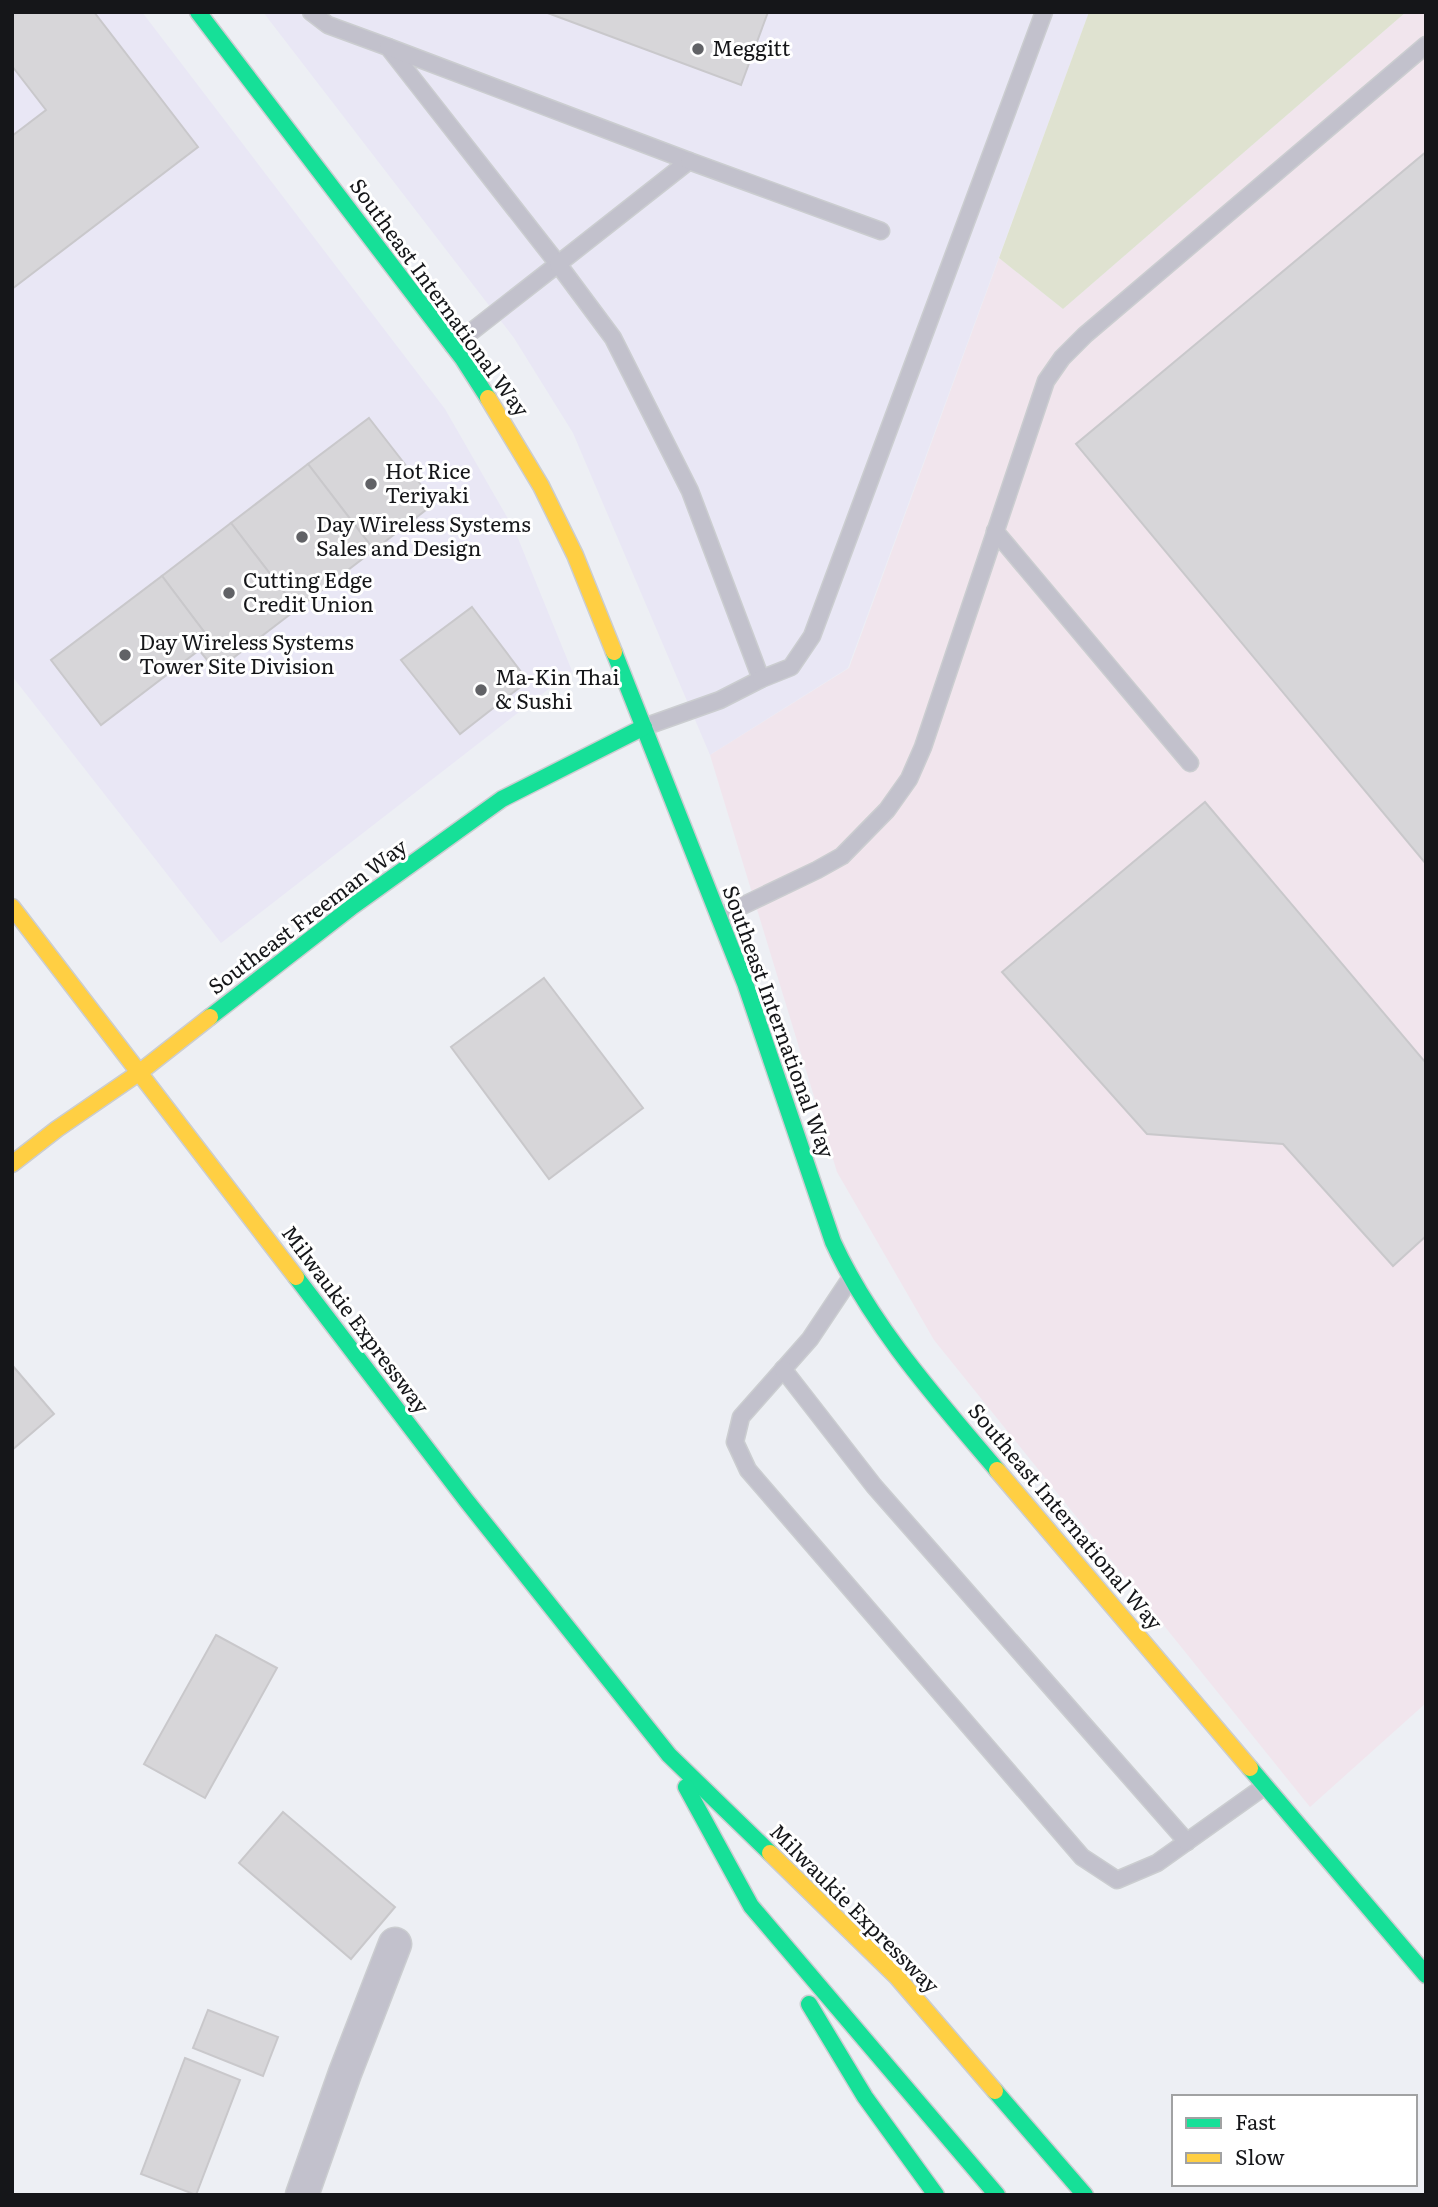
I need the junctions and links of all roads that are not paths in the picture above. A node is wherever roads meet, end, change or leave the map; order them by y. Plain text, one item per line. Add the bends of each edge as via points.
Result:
1 (198, 12) edge
2 (310, 12) edge
3 (1044, 12) edge
4 (1426, 45) edge
5 (388, 47) junction
6 (689, 161) junction
7 (881, 231) dead end
8 (558, 264) junction
9 (453, 346) junction
10 (995, 531) junction
11 (761, 680) junction
12 (644, 727) junction
13 (1191, 763) dead end
14 (12, 907) edge
15 (719, 916) junction
16 (140, 1072) junction
17 (12, 1164) edge
18 (850, 1279) junction
19 (783, 1369) junction
20 (668, 1755) junction
21 (1265, 1786) junction
22 (1187, 1842) junction
23 (751, 1906) junction
24 (395, 1944) dead end
25 (1426, 1975) edge
26 (302, 2195) edge
27 (936, 2195) edge
28 (997, 2195) edge
29 (1085, 2195) edge

1 - 9 main road, Southeast International Way
2 - 5 lane via 328,25
3 - 11 lane via 812,636 791,667
4 - 10 lane via 1062,358 1046,381
5 - 6 lane
5 - 8 lane
6 - 7 lane
6 - 8 lane
8 - 9 lane
8 - 11 lane via 613,338 690,491
9 - 12 main road, Southeast International Way via 515,440 562,526
10 - 13 lane
10 - 15 lane via 909,779 880,818 842,856
11 - 12 lane
12 - 15 main road, Southeast International Way
12 - 16 main road, Southeast Freeman Way via 502,799 354,906
14 - 16 main road, Milwaukie Expressway
15 - 18 main road, Southeast International Way via 824,1221
16 - 17 main road, Southeast Freeman Way
16 - 20 main road, Milwaukie Expressway via 466,1500
18 - 19 lane via 810,1339
18 - 21 main road, Southeast International Way via 936,1398
19 - 22 lane via 874,1486
19 - 22 lane via 741,1417 736,1442 748,1470 1082,1857 1117,1880 1157,1863
20 - 23 main road, Milwaukie Expressway
20 - 29 main road, Milwaukie Expressway via 897,1977
21 - 22 lane
21 - 25 main road, Southeast International Way
23 - 27 main road via 865,2097
23 - 28 main road, Milwaukie Expressway
24 - 26 street

